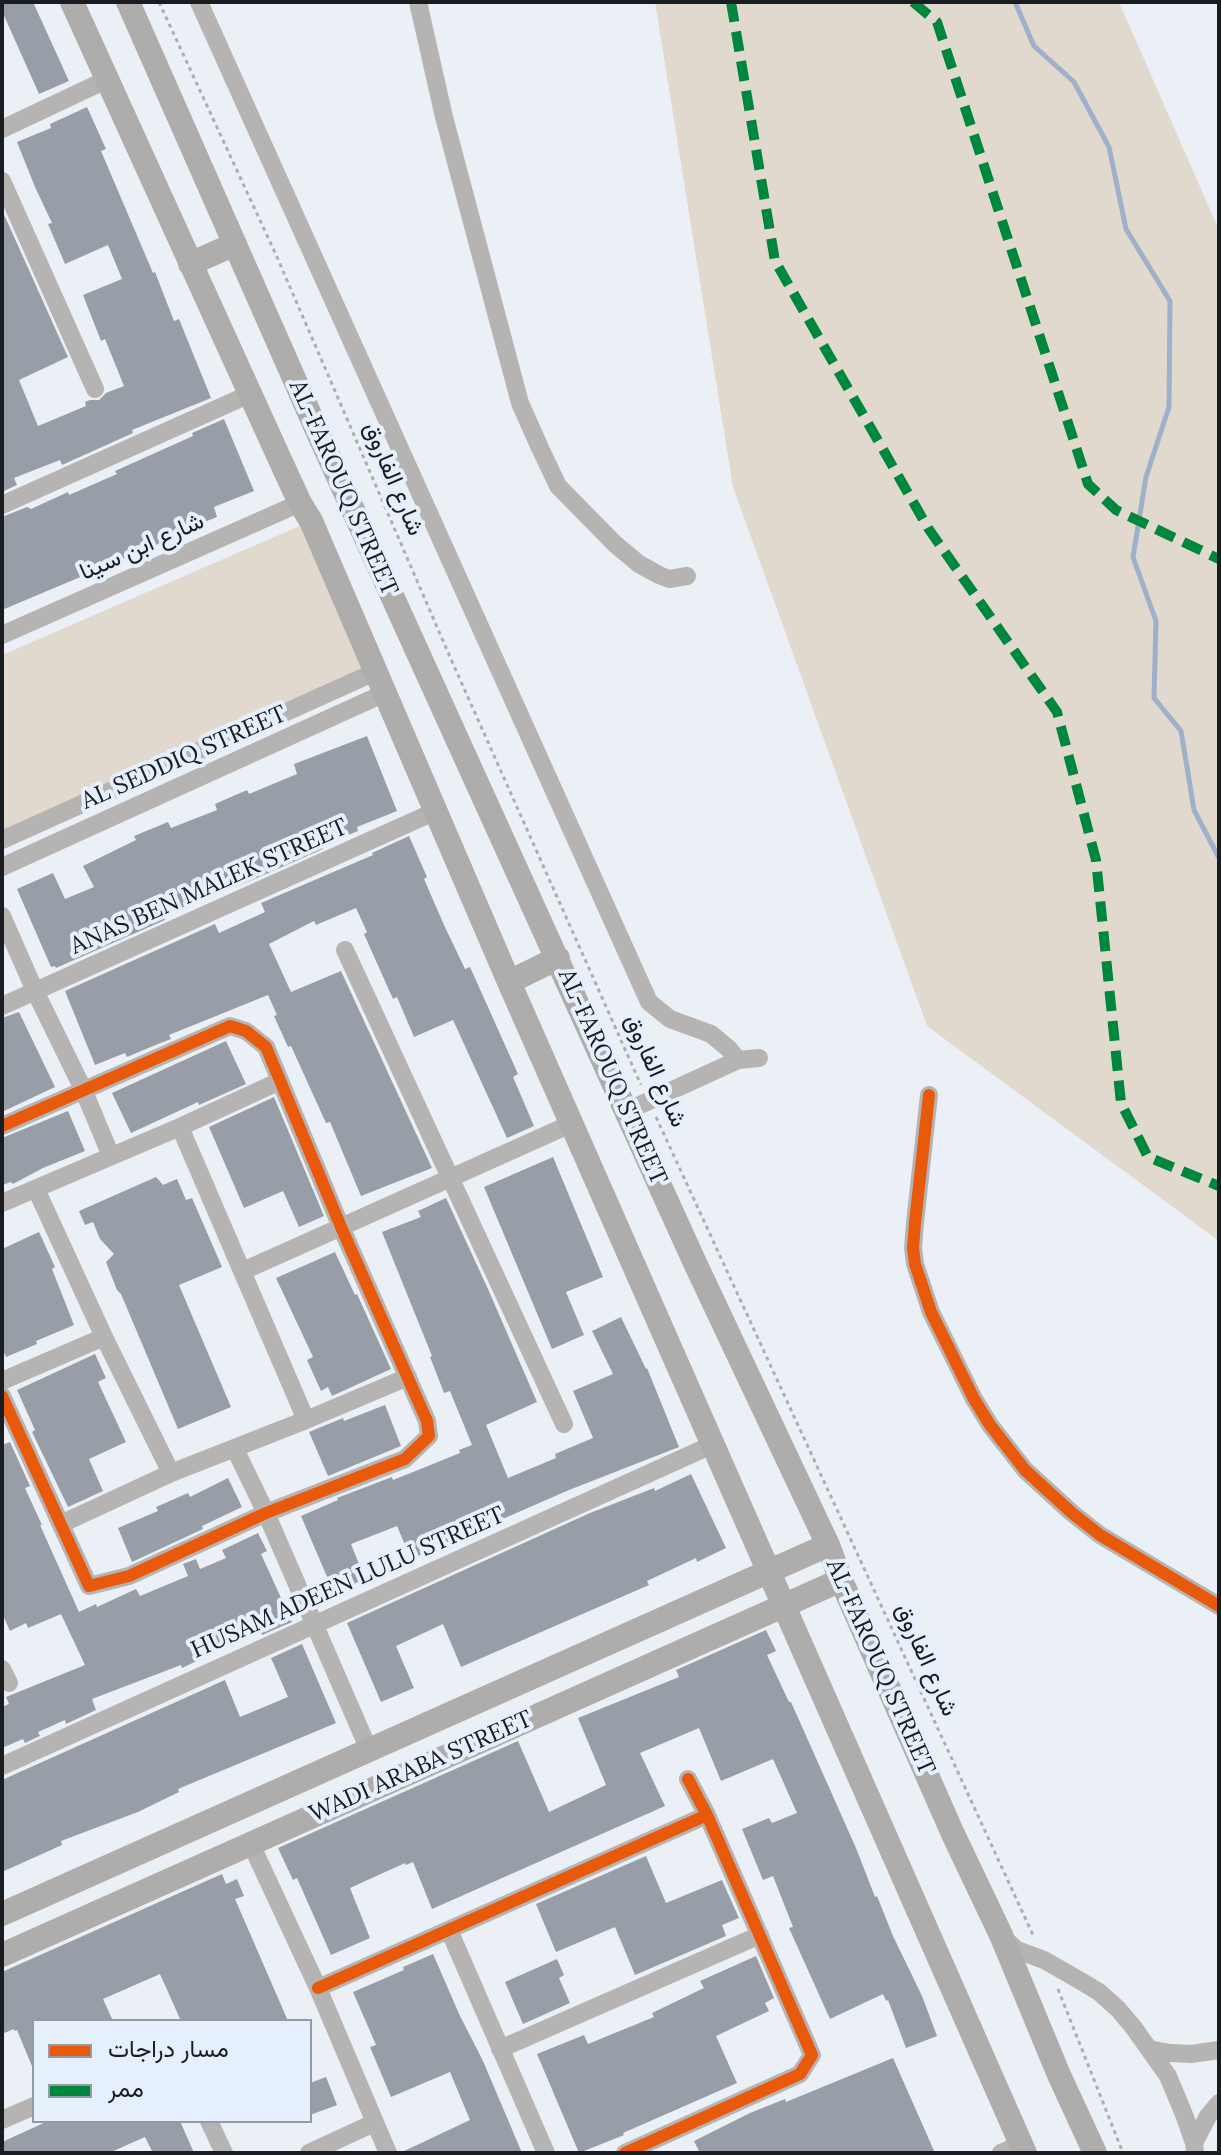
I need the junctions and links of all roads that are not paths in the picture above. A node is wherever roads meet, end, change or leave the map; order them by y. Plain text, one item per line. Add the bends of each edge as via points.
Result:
1 (72, 2) edge
2 (128, 2) edge
3 (199, 2) edge
4 (418, 2) edge
5 (108, 79) junction
6 (2, 129) edge
7 (2, 181) edge
8 (235, 244) junction
9 (190, 264) junction
10 (95, 389) dead end
11 (250, 394) junction
12 (300, 503) junction
13 (2, 505) edge
14 (687, 576) dead end
15 (2, 635) edge
16 (380, 682) junction
17 (436, 811) junction
18 (2, 840) edge
19 (2, 867) edge
20 (2, 916) edge
21 (345, 950) dead end
22 (558, 958) junction
23 (509, 982) junction
24 (35, 991) junction
25 (2, 1006) edge
26 (759, 1058) dead end
27 (738, 1060) junction
28 (280, 1081) junction
29 (83, 1089) junction
30 (929, 1095) dead end
31 (638, 1106) junction
32 (573, 1123) junction
33 (2, 1126) edge
34 (180, 1127) junction
35 (111, 1156) junction
36 (450, 1178) junction
37 (36, 1189) junction
38 (2, 1203) edge
39 (341, 1227) junction
40 (243, 1271) junction
41 (104, 1337) junction
42 (408, 1377) junction
43 (2, 1381) edge
44 (2, 1396) edge
45 (306, 1420) junction
46 (564, 1424) dead end
47 (714, 1444) junction
48 (235, 1449) junction
49 (171, 1473) junction
50 (266, 1513) junction
51 (61, 1524) junction
52 (828, 1545) junction
53 (770, 1571) junction
54 (841, 1580) junction
55 (785, 1605) junction
56 (1219, 1606) edge
57 (314, 1625) junction
58 (369, 1750) junction
59 (2, 1766) edge
60 (688, 1779) dead end
61 (707, 1815) junction
62 (251, 1844) junction
63 (2, 1914) edge
64 (449, 1930) junction
65 (760, 1935) junction
66 (1001, 1935) junction
67 (2, 1955) edge
68 (318, 1988) junction
69 (500, 2049) junction
70 (1149, 2049) junction
71 (1219, 2050) edge
72 (1219, 2103) edge
73 (32, 2107) edge
74 (2, 2120) edge
75 (210, 2123) edge
76 (374, 2123) junction
77 (1195, 2148) edge
78 (1016, 2150) edge
79 (224, 2153) edge
80 (309, 2153) edge
81 (388, 2153) edge
82 (546, 2153) edge
83 (625, 2153) edge
84 (1095, 2153) edge

1 - 5 main road, AL-FAROUQ STREET
2 - 8 main road, AL-FAROUQ STREET
3 - 27 street via 649,1002 670,1019 711,1034
4 - 14 street via 520,403 540,448 558,486 615,544 659,575
5 - 6 street
5 - 9 main road, AL-FAROUQ STREET
7 - 10 street
8 - 9 main road
8 - 22 main road, AL-FAROUQ STREET
9 - 11 main road, AL-FAROUQ STREET
11 - 12 main road, AL-FAROUQ STREET
11 - 13 street
12 - 15 street, شارع ابن سينا
12 - 16 main road, AL-FAROUQ STREET
16 - 17 main road, AL-FAROUQ STREET
16 - 18 street, AL SEDDIQ STREET
16 - 19 street, AL SEDDIQ STREET
17 - 23 main road, AL-FAROUQ STREET
17 - 24 street, ANAS BEN MALEK STREET
20 - 24 street
21 - 36 street
22 - 23 main road
22 - 31 main road, AL-FAROUQ STREET
23 - 32 main road, AL-FAROUQ STREET
24 - 25 street, ANAS BEN MALEK STREET
24 - 29 street
26 - 27 street
27 - 31 street
28 - 29 street via 266,1047 230,1026
28 - 34 street
28 - 39 street
29 - 33 street
29 - 35 street
30 - 56 street via 915,1264 936,1323 974,1399 1025,1470 1072,1513
31 - 52 main road, AL-FAROUQ STREET via 695,1263
32 - 36 street
32 - 47 main road, AL-FAROUQ STREET
34 - 35 street
34 - 40 street
35 - 37 street
36 - 39 street
36 - 46 street
37 - 38 street
37 - 41 street
39 - 40 street
39 - 42 street
40 - 45 street
41 - 43 street
41 - 49 street
42 - 45 street
42 - 50 street via 427,1421 429,1436 419,1448 405,1459
44 - 51 street
45 - 48 street
47 - 53 main road, AL-FAROUQ STREET
47 - 57 street, HUSAM ADEEN LULU STREET
48 - 49 street
48 - 50 street
49 - 51 street
50 - 51 street via 129,1576 89,1586
50 - 57 street
52 - 53 main road, WADI ARABA STREET
52 - 54 main road, AL-FAROUQ STREET
53 - 55 main road, AL-FAROUQ STREET
53 - 58 main road, WADI ARABA STREET
54 - 55 main road, WADI ARABA STREET
54 - 66 main road, AL-FAROUQ STREET
55 - 62 main road, WADI ARABA STREET
55 - 78 main road, AL-FAROUQ STREET
57 - 58 street
57 - 59 street, HUSAM ADEEN LULU STREET
58 - 63 main road, WADI ARABA STREET
60 - 61 street
61 - 64 street
61 - 65 street
62 - 67 main road, WADI ARABA STREET
62 - 68 street
64 - 68 street
64 - 69 street
65 - 69 street
65 - 83 street via 812,2055 800,2074
66 - 70 street via 1017,1950 1099,1992
66 - 84 main road, AL-FAROUQ STREET
68 - 76 street
69 - 82 street
70 - 71 street via 1191,2054
70 - 77 street via 1168,2076
72 - 77 street
73 - 74 street
75 - 79 street
76 - 80 street
76 - 81 street

